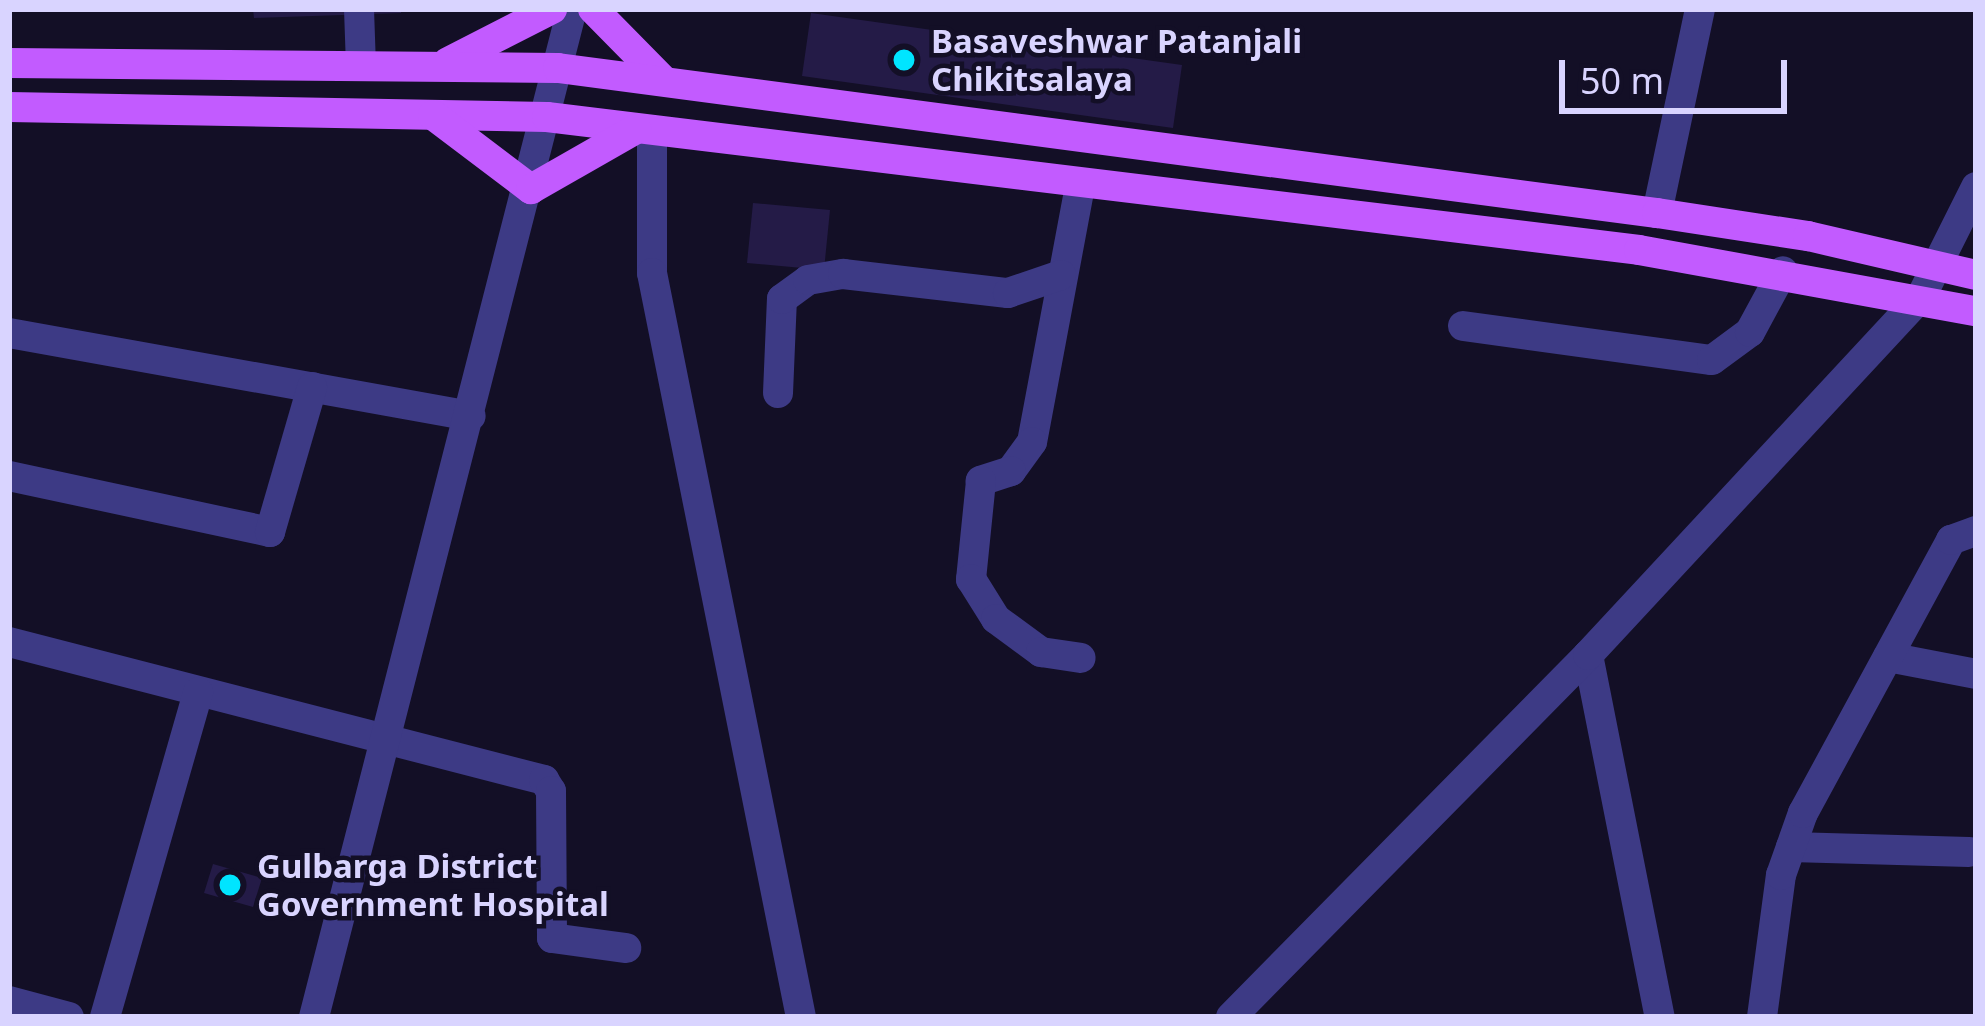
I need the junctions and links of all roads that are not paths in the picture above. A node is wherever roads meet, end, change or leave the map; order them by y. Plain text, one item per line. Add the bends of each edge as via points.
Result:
1 (359, 9) edge
2 (552, 9) edge
3 (572, 9) edge
4 (593, 9) edge
5 (1700, 9) edge
6 (9, 63) edge
7 (361, 66) junction
8 (437, 67) junction
9 (558, 68) junction
10 (667, 83) junction
11 (9, 107) edge
12 (433, 115) junction
13 (547, 117) junction
14 (644, 130) junction
15 (1080, 186) junction
16 (1976, 187) edge
17 (531, 189) junction
18 (1657, 213) junction
19 (1939, 264) junction
20 (1784, 271) junction
21 (1976, 274) edge
22 (1060, 275) junction
23 (1921, 297) junction
24 (1976, 311) edge
25 (1463, 326) dead end
26 (9, 333) edge
27 (312, 387) junction
28 (778, 393) dead end
29 (471, 416) junction
30 (9, 476) edge
31 (1976, 531) edge
32 (9, 642) edge
33 (1588, 656) junction
34 (1888, 657) junction
35 (1081, 658) dead end
36 (1976, 674) edge
37 (198, 692) junction
38 (386, 742) junction
39 (1791, 847) junction
40 (1970, 852) dead end
41 (626, 948) dead end
42 (9, 1001) edge
43 (69, 1017) edge
44 (105, 1017) edge
45 (314, 1017) edge
46 (801, 1017) edge
47 (1231, 1017) edge
48 (1660, 1017) edge
49 (1762, 1017) edge

1 - 7 street
2 - 8 main road
3 - 9 street
4 - 10 main road
5 - 18 street
6 - 7 main road
7 - 8 main road
8 - 9 main road
9 - 10 main road
9 - 13 street
10 - 18 main road
11 - 12 main road
12 - 13 main road
12 - 17 main road
13 - 14 main road
13 - 17 street
14 - 15 main road
14 - 17 main road
14 - 46 street via 652,273
15 - 20 main road
15 - 22 street
16 - 19 street
17 - 29 street
18 - 19 main road
19 - 21 main road
19 - 23 street
20 - 23 main road
20 - 25 street via 1750,332 1712,360
22 - 28 street via 1008,293 843,274 808,280 782,299
22 - 35 street via 1033,442 1011,471 981,481 971,579 996,619 1042,652
23 - 24 main road
23 - 33 street
26 - 27 street
27 - 29 street
27 - 30 street via 271,532
29 - 38 street
31 - 34 street via 1952,540
32 - 37 street
33 - 47 street
33 - 48 street
34 - 36 street
34 - 39 street
37 - 38 street
37 - 44 street
38 - 41 street via 547,781 552,938
38 - 45 street
39 - 40 street
39 - 49 street
42 - 43 street

